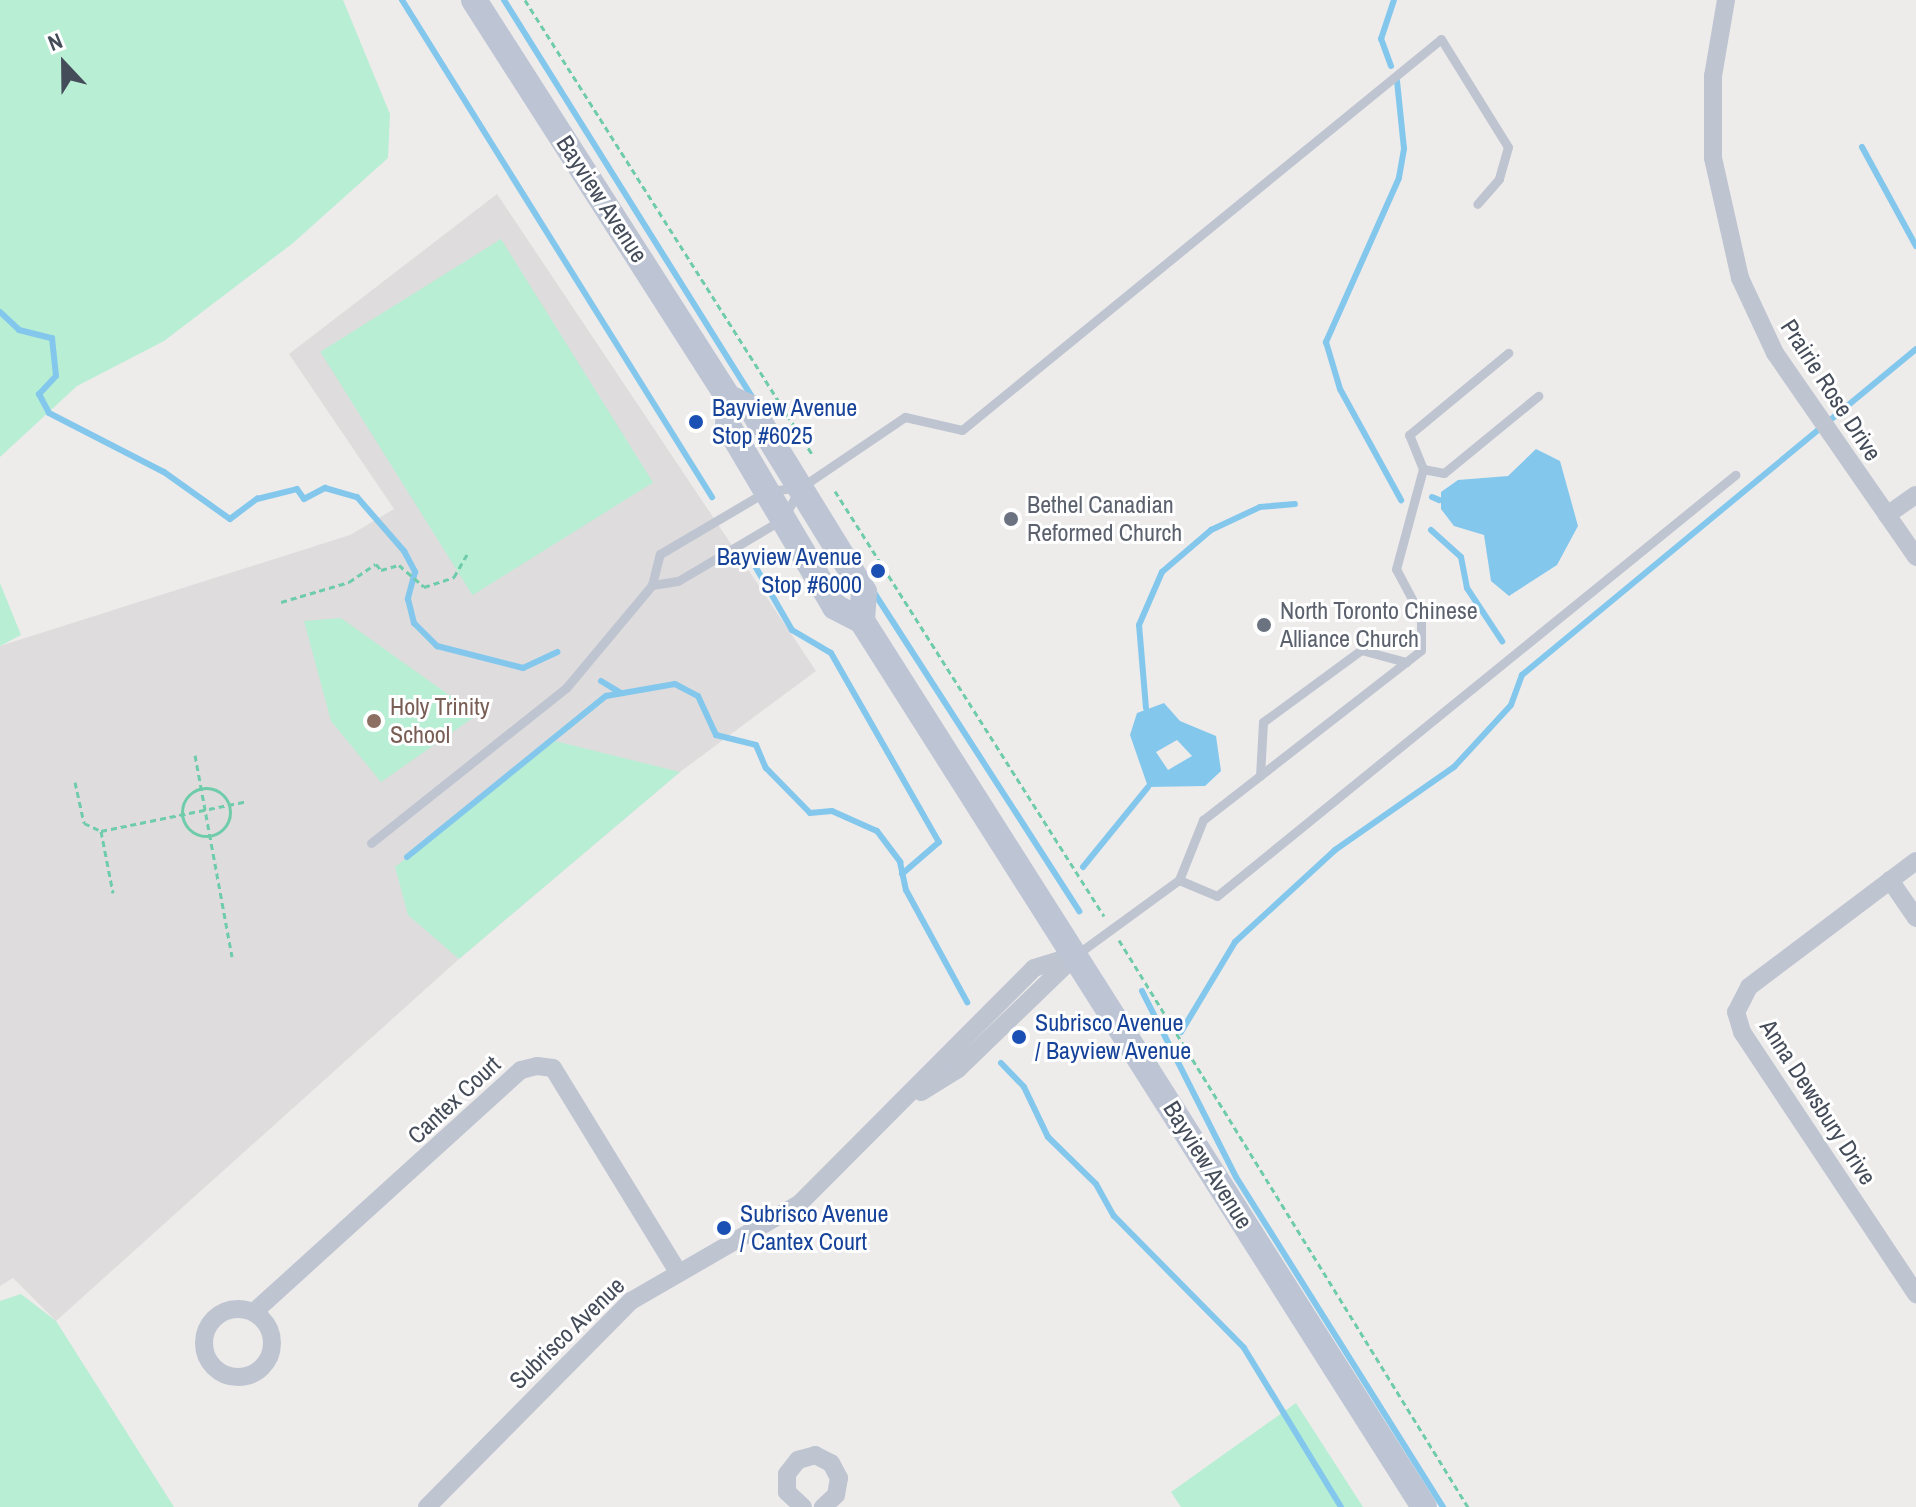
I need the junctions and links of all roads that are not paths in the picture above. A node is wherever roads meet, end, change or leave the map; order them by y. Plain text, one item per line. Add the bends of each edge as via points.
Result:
1 (474, 0) edge
2 (1726, 0) edge
3 (1477, 204) dead end
4 (1508, 353) dead end
5 (1538, 396) dead end
6 (729, 398) junction
7 (1423, 469) junction
8 (1735, 475) dead end
9 (800, 488) junction
10 (767, 491) junction
11 (1916, 495) edge
12 (1887, 515) junction
13 (783, 519) junction
14 (1916, 557) edge
15 (652, 585) junction
16 (862, 621) junction
17 (1406, 662) junction
18 (1260, 776) junction
19 (371, 843) dead end
20 (1916, 861) edge
21 (1179, 880) junction
22 (1890, 880) junction
23 (1916, 918) edge
24 (1076, 955) junction
25 (677, 1270) junction
26 (1916, 1294) edge
27 (254, 1312) dead end
28 (792, 1505) edge
29 (427, 1507) edge
30 (823, 1507) edge
31 (1424, 1507) edge

1 - 6 main road, Bayview Avenue
2 - 12 street, Prairie Rose Drive via 1711,117 1719,199 1736,265 1775,353
3 - 9 lane via 1499,179 1508,147 1441,39 962,430 905,417
4 - 7 lane via 1409,435
5 - 7 lane via 1444,473
6 - 9 main road, Bayview Avenue via 751,408
6 - 10 main road, Bayview Avenue via 728,426
7 - 17 lane via 1396,569 1424,632 1421,650
8 - 21 lane via 1217,896
9 - 10 lane
9 - 13 lane
9 - 16 main road, Bayview Avenue via 864,592
10 - 13 main road, Bayview Avenue
10 - 15 lane via 660,554
11 - 12 street
12 - 14 street, Prairie Rose Drive
13 - 15 lane via 678,581
13 - 16 main road, Bayview Avenue via 835,607
15 - 19 lane via 566,688
16 - 24 main road, Bayview Avenue
17 - 18 lane
17 - 18 lane via 1361,650 1263,722
18 - 21 lane via 1203,820
20 - 22 street, Anna Dewsbury Drive
21 - 24 lane
22 - 23 street
22 - 26 street, Anna Dewsbury Drive via 1747,989 1736,1012 1742,1032
24 - 25 street, Subrisco Avenue via 958,1069 909,1100 783,1216
24 - 31 main road, Bayview Avenue
25 - 27 street, Cantex Court via 553,1068 537,1066 521,1070
25 - 29 street, Subrisco Avenue via 631,1301
28 - 30 street via 785,1483 791,1466 815,1455 839,1478 836,1495

